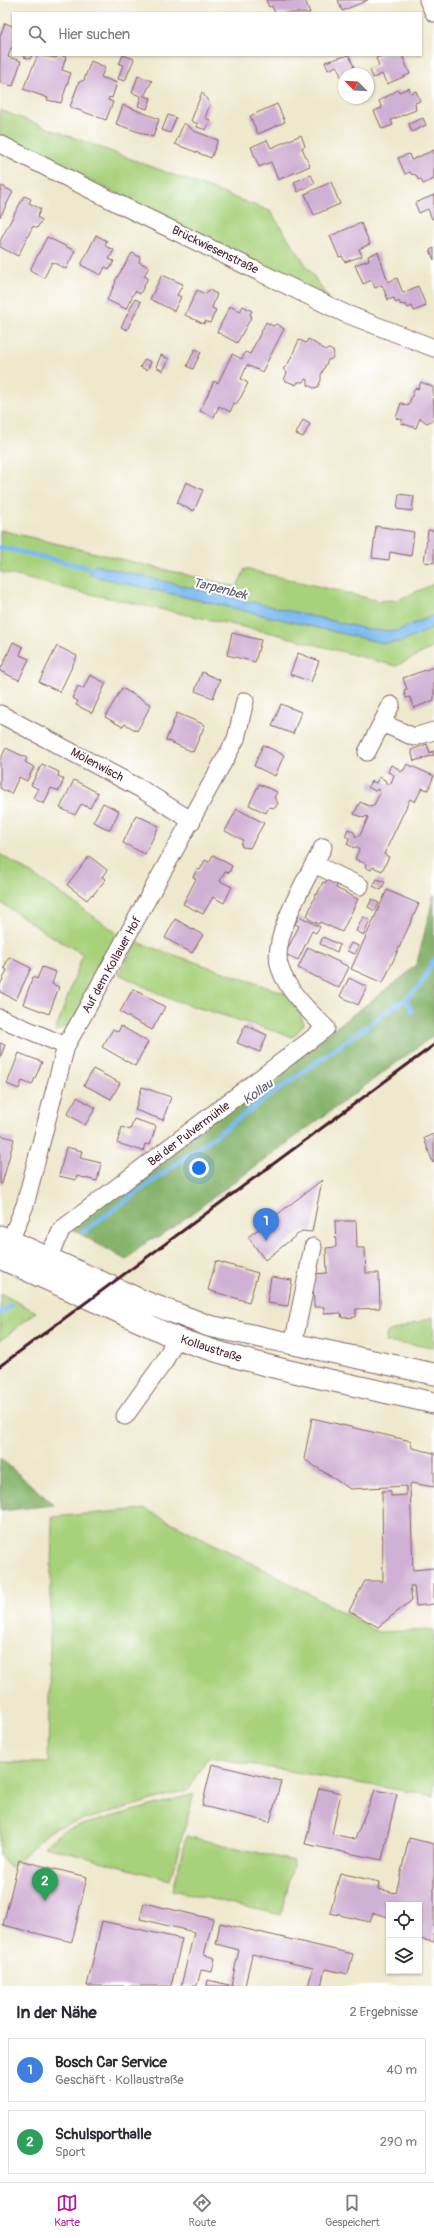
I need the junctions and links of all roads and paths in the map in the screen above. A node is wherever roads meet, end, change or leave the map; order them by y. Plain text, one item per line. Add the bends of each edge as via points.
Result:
1 (428, 0) edge
2 (434, 13) edge
3 (0, 144) edge
4 (434, 348) edge
5 (245, 701) dead end
6 (391, 705) dead end
7 (0, 714) edge
8 (382, 723) junction
9 (434, 731) edge
10 (368, 752) dead end
11 (192, 821) junction
12 (323, 847) dead end
13 (314, 864) junction
14 (360, 886) dead end
15 (0, 1018) edge
16 (66, 1046) junction
17 (3, 1245) edge
18 (313, 1247) dead end
19 (48, 1257) junction
20 (176, 1338) junction
21 (293, 1346) junction
22 (434, 1374) edge
23 (434, 1403) edge
24 (125, 1416) dead end

1 - 2 street
3 - 4 street, Brückwiesenstraße via 344,313
5 - 11 street, Auf dem Kollauer Hof via 236,739
6 - 8 street
7 - 11 street, Mölenwisch via 141,789
8 - 9 street via 414,738
8 - 10 street
11 - 16 street, Auf dem Kollauer Hof
12 - 13 street, Bei der Pulvermühle
13 - 14 street
13 - 19 street, Bei der Pulvermühle via 280,933 277,949 280,968 299,1001 326,1028 62,1229
15 - 16 street
16 - 17 street, Auf dem Kollauer Hof via 25,1205
17 - 19 main road, Kollaustraße
17 - 20 main road, Kollaustraße
18 - 21 street
19 - 21 main road, Kollaustraße via 182,1318
20 - 23 main road, Kollaustraße via 237,1358
20 - 24 street via 164,1362
21 - 22 main road, Kollaustraße

